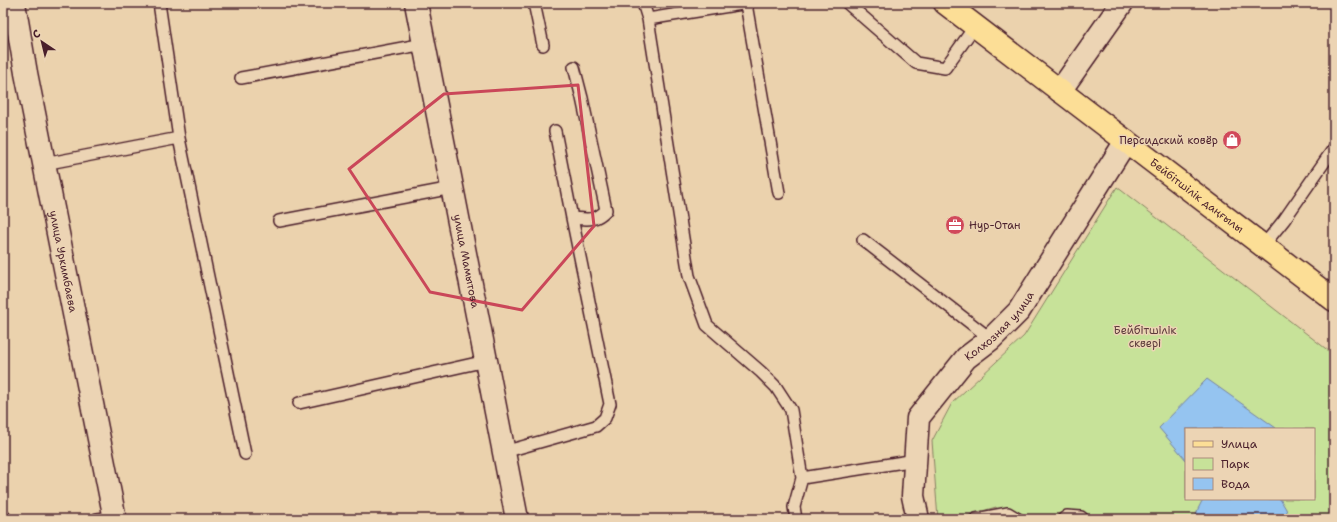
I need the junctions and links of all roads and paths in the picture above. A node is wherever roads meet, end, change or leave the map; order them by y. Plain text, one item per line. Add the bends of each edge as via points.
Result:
1 (14, 3) edge
2 (159, 3) edge
3 (416, 3) edge
4 (534, 3) edge
5 (643, 3) edge
6 (747, 3) edge
7 (847, 3) edge
8 (945, 3) edge
9 (1122, 3) edge
10 (648, 19) junction
11 (975, 26) junction
12 (424, 44) junction
13 (543, 45) dead end
14 (574, 67) dead end
15 (241, 78) dead end
16 (1060, 91) junction
17 (555, 131) dead end
18 (179, 138) junction
19 (1126, 141) junction
20 (1334, 148) edge
21 (44, 164) junction
22 (452, 188) junction
23 (779, 193) dead end
24 (572, 218) junction
25 (280, 221) dead end
26 (863, 240) dead end
27 (1263, 246) junction
28 (1334, 300) edge
29 (991, 339) junction
30 (486, 361) junction
31 (299, 403) dead end
32 (504, 452) junction
33 (245, 454) dead end
34 (916, 460) junction
35 (802, 478) junction
36 (3, 515) edge
37 (109, 518) edge
38 (6, 519) edge
39 (518, 519) edge
40 (796, 519) edge
41 (918, 519) edge
42 (976, 519) edge
43 (1018, 519) edge
44 (1063, 519) edge
45 (1083, 519) edge

1 - 21 street, улица Уркимбаева
2 - 18 lane
3 - 12 street, улица Мамытова
4 - 13 lane
5 - 10 lane
6 - 10 lane
6 - 23 lane
7 - 11 lane via 916,63 945,68
8 - 11 main road, Бейбітшілік даңғылы
9 - 16 street
10 - 35 lane via 689,276 707,325 776,387 791,410
11 - 16 main road, Бейбітшілік даңғылы
12 - 15 lane
12 - 22 street, улица Мамытова
14 - 24 lane via 606,210 600,217
16 - 19 main road, Бейбітшілік даңғылы
17 - 24 lane
18 - 21 lane
18 - 33 lane
19 - 27 main road, Бейбітшілік даңғылы
19 - 29 street, Колхозная улица via 1019,311
20 - 27 lane
21 - 37 street, улица Уркимбаева
22 - 25 lane
22 - 30 street, улица Мамытова
24 - 32 lane via 610,404 605,418 596,426
26 - 29 lane
27 - 28 main road, Бейбітшілік даңғылы
29 - 34 street, Колхозная улица via 966,358 918,418
30 - 31 lane
30 - 32 street, улица Мамытова
32 - 39 street, улица Мамытова
34 - 35 lane
34 - 41 street, Колхозная улица via 913,496
35 - 40 lane via 794,507
36 - 38 lane
42 - 43 lane via 1008,513
44 - 45 lane via 1067,516

